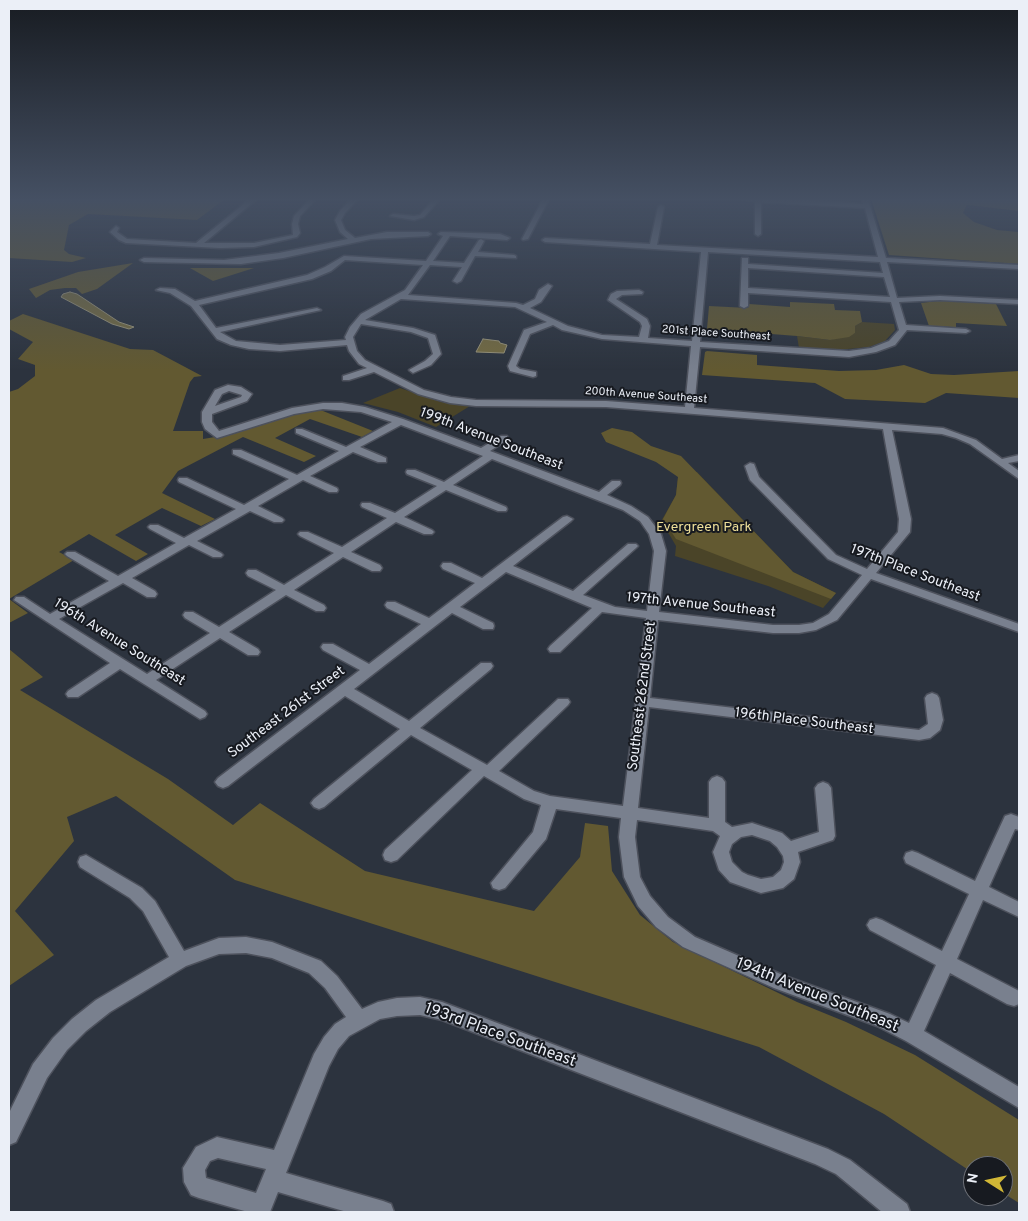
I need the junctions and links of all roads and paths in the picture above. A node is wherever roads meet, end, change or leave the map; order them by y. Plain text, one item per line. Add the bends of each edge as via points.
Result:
1 (284, 256) edge
2 (433, 256) edge
3 (472, 256) edge
4 (500, 256) edge
5 (704, 256) edge
6 (822, 256) edge
7 (881, 256) edge
8 (514, 257) dead end
9 (144, 260) dead end
10 (882, 260) junction
11 (428, 263) junction
12 (467, 265) junction
13 (1019, 267) edge
14 (886, 275) junction
15 (457, 281) dead end
16 (548, 286) dead end
17 (160, 290) dead end
18 (744, 290) junction
19 (639, 292) dead end
20 (401, 297) junction
21 (894, 300) junction
22 (1019, 302) edge
23 (194, 304) junction
24 (744, 306) dead end
25 (524, 308) junction
26 (317, 310) dead end
27 (359, 321) junction
28 (554, 322) junction
29 (903, 327) junction
30 (214, 331) junction
31 (643, 340) junction
32 (970, 340) dead end
33 (349, 342) junction
34 (696, 344) junction
35 (373, 369) junction
36 (413, 370) dead end
37 (533, 374) dead end
38 (346, 378) dead end
39 (689, 410) junction
40 (208, 412) dead end
41 (400, 421) junction
42 (887, 427) junction
43 (299, 431) dead end
44 (504, 438) dead end
45 (350, 449) junction
46 (237, 452) dead end
47 (486, 454) junction
48 (1019, 458) edge
49 (382, 460) dead end
50 (1000, 462) junction
51 (750, 466) dead end
52 (411, 472) dead end
53 (1019, 476) edge
54 (300, 478) junction
55 (183, 480) dead end
56 (616, 483) dead end
57 (444, 486) junction
58 (333, 490) dead end
59 (600, 496) junction
60 (366, 504) dead end
61 (247, 508) junction
62 (502, 509) dead end
63 (396, 518) junction
64 (567, 519) dead end
65 (644, 519) joint
66 (278, 520) dead end
67 (154, 527) dead end
68 (428, 532) dead end
69 (304, 534) dead end
70 (186, 542) junction
71 (632, 546) dead end
72 (342, 552) junction
73 (71, 554) dead end
74 (217, 555) dead end
75 (447, 566) dead end
76 (505, 567) junction
77 (376, 568) dead end
78 (252, 573) dead end
79 (869, 574) junction
80 (120, 579) junction
81 (484, 583) junction
82 (285, 590) junction
83 (151, 594) dead end
84 (575, 596) junction
85 (20, 600) dead end
86 (391, 604) dead end
87 (600, 607) junction
88 (320, 608) dead end
89 (451, 608) junction
90 (188, 615) dead end
91 (653, 617) junction
92 (50, 619) junction
93 (430, 624) junction
94 (488, 626) dead end
95 (1019, 628) edge
96 (219, 633) junction
97 (328, 647) dead end
98 (556, 649) dead end
99 (253, 652) dead end
100 (120, 663) junction
101 (486, 666) dead end
102 (370, 670) junction
103 (146, 680) junction
104 (345, 689) junction
105 (73, 694) dead end
106 (932, 698) dead end
107 (563, 702) dead end
108 (643, 702) junction
109 (200, 714) dead end
110 (410, 728) junction
111 (485, 770) junction
112 (223, 782) dead end
113 (717, 782) dead end
114 (823, 788) dead end
115 (550, 802) junction
116 (319, 803) dead end
117 (629, 812) junction
118 (1015, 822) edge
119 (717, 825) junction
120 (730, 835) junction
121 (788, 849) junction
122 (391, 855) dead end
123 (912, 858) dead end
124 (86, 862) dead end
125 (632, 877) joint
126 (500, 883) dead end
127 (979, 891) junction
128 (1019, 910) edge
129 (876, 925) dead end
130 (180, 960) junction
131 (946, 962) junction
132 (1014, 998) dead end
133 (359, 1020) junction
134 (913, 1035) junction
135 (1019, 1098) edge
136 (9, 1135) edge
137 (275, 1171) junction
138 (260, 1209) edge
139 (383, 1212) edge
140 (899, 1212) edge

1 - 9 street via 242,262
2 - 11 street
3 - 12 street
4 - 8 street
5 - 34 street
6 - 10 street
7 - 10 street
10 - 13 street
10 - 14 street
11 - 12 street
11 - 20 street
11 - 23 street via 344,258 309,277
12 - 15 street
14 - 18 street via 745,263
14 - 21 street
16 - 25 street via 538,300
17 - 23 street via 172,291
18 - 21 street
18 - 24 street
19 - 31 street via 620,293 612,300 644,321
20 - 25 street, 201st Place Southeast
20 - 27 street
21 - 22 street via 940,298
21 - 29 street
23 - 30 street
25 - 28 street, 201st Place Southeast
26 - 30 street
27 - 33 street via 351,331
27 - 36 street via 412,330 432,338 437,354
28 - 31 street, 201st Place Southeast via 590,335
28 - 37 street via 526,332 512,366 518,371
29 - 32 street via 964,328
29 - 34 street, 201st Place Southeast via 896,340 879,348 835,354
30 - 33 street via 228,340 256,347 287,348
31 - 34 street, 201st Place Southeast
33 - 35 street, 200th Avenue Southeast via 362,362
34 - 39 street
35 - 38 street
35 - 39 street, 200th Avenue Southeast via 430,395 476,403 591,403
39 - 42 street, 200th Avenue Southeast
40 - 41 street, 199th Avenue Southeast via 207,422 217,435 292,411 323,406 362,409
41 - 45 street
41 - 47 street, 199th Avenue Southeast
42 - 50 street, 200th Avenue Southeast via 943,431 973,442
42 - 79 street, 197th Avenue Southeast via 905,519 904,532
43 - 45 street
44 - 47 street
45 - 49 street
45 - 54 street
46 - 54 street
47 - 57 street
47 - 59 street, 199th Avenue Southeast
48 - 50 street
50 - 53 street, 200th Avenue Southeast
51 - 79 street, 197th Place Southeast via 754,478 827,553
52 - 57 street
54 - 58 street
54 - 61 street
55 - 61 street
56 - 59 street
57 - 62 street
57 - 63 street
59 - 65 street, 199th Avenue Southeast
60 - 63 street
61 - 66 street
61 - 70 street
63 - 68 street
63 - 72 street
64 - 76 street, Southeast 261st Street
65 - 91 street, Southeast 262nd Street via 655,534 660,551
67 - 70 street
69 - 72 street
70 - 74 street
70 - 80 street
71 - 84 street
72 - 77 street
72 - 82 street
73 - 80 street
75 - 81 street
76 - 81 street, Southeast 261st Street
76 - 84 street, 197th Avenue Southeast
78 - 82 street
79 - 91 street, 197th Avenue Southeast via 833,617 816,626 772,630
79 - 95 street, 197th Place Southeast
80 - 83 street
80 - 92 street
81 - 89 street, Southeast 261st Street
82 - 88 street
82 - 96 street
84 - 87 street, 197th Avenue Southeast
85 - 92 street, 196th Avenue Southeast
86 - 93 street
87 - 91 street, 197th Avenue Southeast
87 - 98 street
89 - 93 street, Southeast 261st Street
89 - 94 street
90 - 96 street
91 - 108 street, Southeast 262nd Street
92 - 100 street, 196th Avenue Southeast
93 - 102 street, Southeast 261st Street
96 - 99 street
96 - 103 street
97 - 102 street, Southeast 261st Street
100 - 103 street, 196th Avenue Southeast
100 - 105 street
101 - 110 street
102 - 104 street, Southeast 261st Street
103 - 109 street, 196th Avenue Southeast
104 - 110 street
104 - 112 street, Southeast 261st Street
106 - 108 street, 196th Place Southeast via 935,726 919,735
107 - 111 street
108 - 117 street, Southeast 262nd Street
110 - 111 street
110 - 116 street
111 - 115 street via 528,795
111 - 122 street
113 - 119 street
114 - 121 street via 827,836
115 - 117 street
115 - 126 street via 540,835
117 - 119 street
117 - 125 street, Southeast 262nd Street via 627,837
118 - 127 street
119 - 120 street
120 - 121 street via 744,830 760,831 776,837
120 - 121 street via 721,852 725,865 736,877 752,884 769,885 784,879 792,862
123 - 127 street
124 - 130 street via 136,893 149,906
125 - 134 street, 194th Avenue Southeast via 644,901 662,922 689,942 780,982 856,1008
127 - 128 street
127 - 131 street
129 - 131 street
130 - 133 street via 220,946 246,945 296,958 315,967 331,982
130 - 136 street via 103,1006 60,1044 40,1071
131 - 132 street
131 - 134 street
133 - 137 street, 193rd Place Southeast via 342,1030 331,1043
133 - 140 street, 193rd Place Southeast via 397,1007 420,1006 442,1011 821,1156 849,1172
134 - 135 street, 194th Avenue Southeast
137 - 138 street, 193rd Place Southeast
137 - 138 street via 217,1147 203,1154 194,1168 195,1182 199,1187
137 - 139 street

